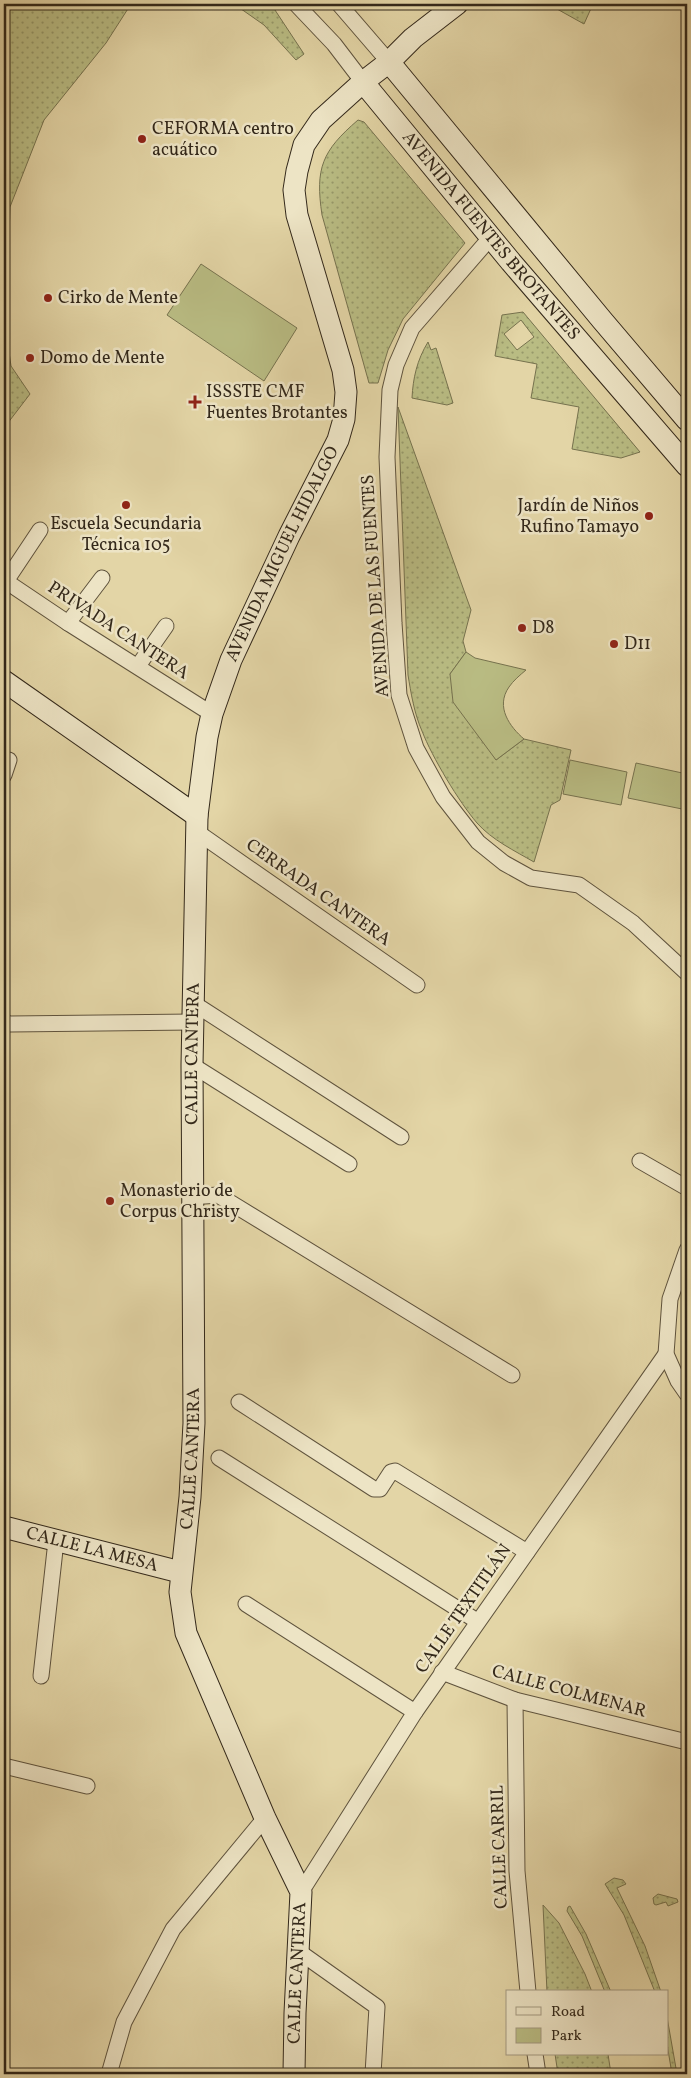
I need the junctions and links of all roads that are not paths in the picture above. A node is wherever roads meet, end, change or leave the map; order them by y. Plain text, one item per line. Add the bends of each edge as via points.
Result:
1 (296, 4) edge
2 (339, 4) edge
3 (457, 4) edge
4 (389, 62) junction
5 (363, 82) junction
6 (491, 237) junction
7 (602, 320) junction
8 (577, 339) junction
9 (687, 420) edge
10 (687, 466) edge
11 (40, 530) dead end
12 (102, 578) dead end
13 (5, 581) edge
14 (68, 623) junction
15 (166, 626) dead end
16 (138, 666) junction
17 (4, 681) edge
18 (212, 714) junction
19 (9, 760) dead end
20 (4, 776) edge
21 (197, 824) junction
22 (687, 973) edge
23 (417, 985) dead end
24 (193, 1013) junction
25 (4, 1022) edge
26 (192, 1065) junction
27 (401, 1137) dead end
28 (640, 1161) dead end
29 (349, 1164) dead end
30 (687, 1188) edge
31 (191, 1197) junction
32 (687, 1250) edge
33 (666, 1354) junction
34 (512, 1375) dead end
35 (687, 1394) edge
36 (239, 1402) dead end
37 (219, 1458) dead end
38 (4, 1527) edge
39 (56, 1541) junction
40 (527, 1552) junction
41 (180, 1572) junction
42 (246, 1604) dead end
43 (477, 1621) junction
44 (442, 1672) junction
45 (41, 1676) dead end
46 (515, 1700) junction
47 (415, 1712) junction
48 (687, 1742) edge
49 (4, 1766) edge
50 (87, 1786) dead end
51 (265, 1818) junction
52 (301, 1892) junction
53 (298, 1951) junction
54 (528, 1990) edge
55 (535, 2056) edge
56 (109, 2074) edge
57 (294, 2074) edge
58 (373, 2074) edge
59 (538, 2074) edge

1 - 5 street, AVENIDA FUENTES BROTANTES via 334,44
2 - 4 street, AVENIDA FUENTES BROTANTES
3 - 4 street, AVENIDA MIGUEL HIDALGO via 413,38
4 - 5 street, AVENIDA MIGUEL HIDALGO
4 - 7 street, AVENIDA FUENTES BROTANTES
5 - 6 street, AVENIDA FUENTES BROTANTES
5 - 18 street, AVENIDA MIGUEL HIDALGO via 321,120 304,145 294,190 298,216 342,370 346,392 344,419 334,449 231,660
6 - 8 street, AVENIDA FUENTES BROTANTES
6 - 22 street, AVENIDA DE LAS FUENTES via 412,328 396,365 390,390 387,466 399,695 416,748 443,797 478,842 504,863 531,878 579,885 633,923
7 - 8 street
7 - 9 street, AVENIDA FUENTES BROTANTES
8 - 10 street, AVENIDA FUENTES BROTANTES
11 - 13 street
12 - 14 street
13 - 14 street, PRIVADA CANTERA
14 - 16 street, PRIVADA CANTERA
15 - 16 street
16 - 18 street, PRIVADA CANTERA
17 - 21 street
18 - 21 street, AVENIDA MIGUEL HIDALGO
19 - 20 street
21 - 23 street, CERRADA CANTERA
21 - 24 street, CALLE CANTERA
24 - 25 street
24 - 26 street, CALLE CANTERA
24 - 27 street
26 - 29 street
26 - 31 street, CALLE CANTERA
28 - 30 street
31 - 34 street via 218,1195
31 - 41 street, CALLE CANTERA via 194,1423 190,1497
32 - 33 street via 670,1299
33 - 35 street
33 - 40 street, CALLE TEXTITLÁN
36 - 40 street via 377,1491 391,1472 395,1472
37 - 43 street
38 - 39 street, CALLE LA MESA
39 - 41 street, CALLE LA MESA
39 - 45 street
40 - 43 street, CALLE TEXTITLÁN
41 - 51 street, CALLE CANTERA via 186,1633
42 - 47 street
43 - 44 street, CALLE TEXTITLÁN
44 - 46 street, CALLE COLMENAR
44 - 47 street, CALLE TEXTITLÁN
46 - 48 street, CALLE COLMENAR
46 - 54 street, CALLE CARRIL via 517,1871
47 - 52 street, CALLE TEXTITLÁN
49 - 50 street
51 - 52 street, CALLE CANTERA
51 - 56 street via 173,1929 124,2022
52 - 53 street, CALLE CANTERA
53 - 57 street, CALLE CANTERA
53 - 58 street via 377,2007
55 - 59 street

